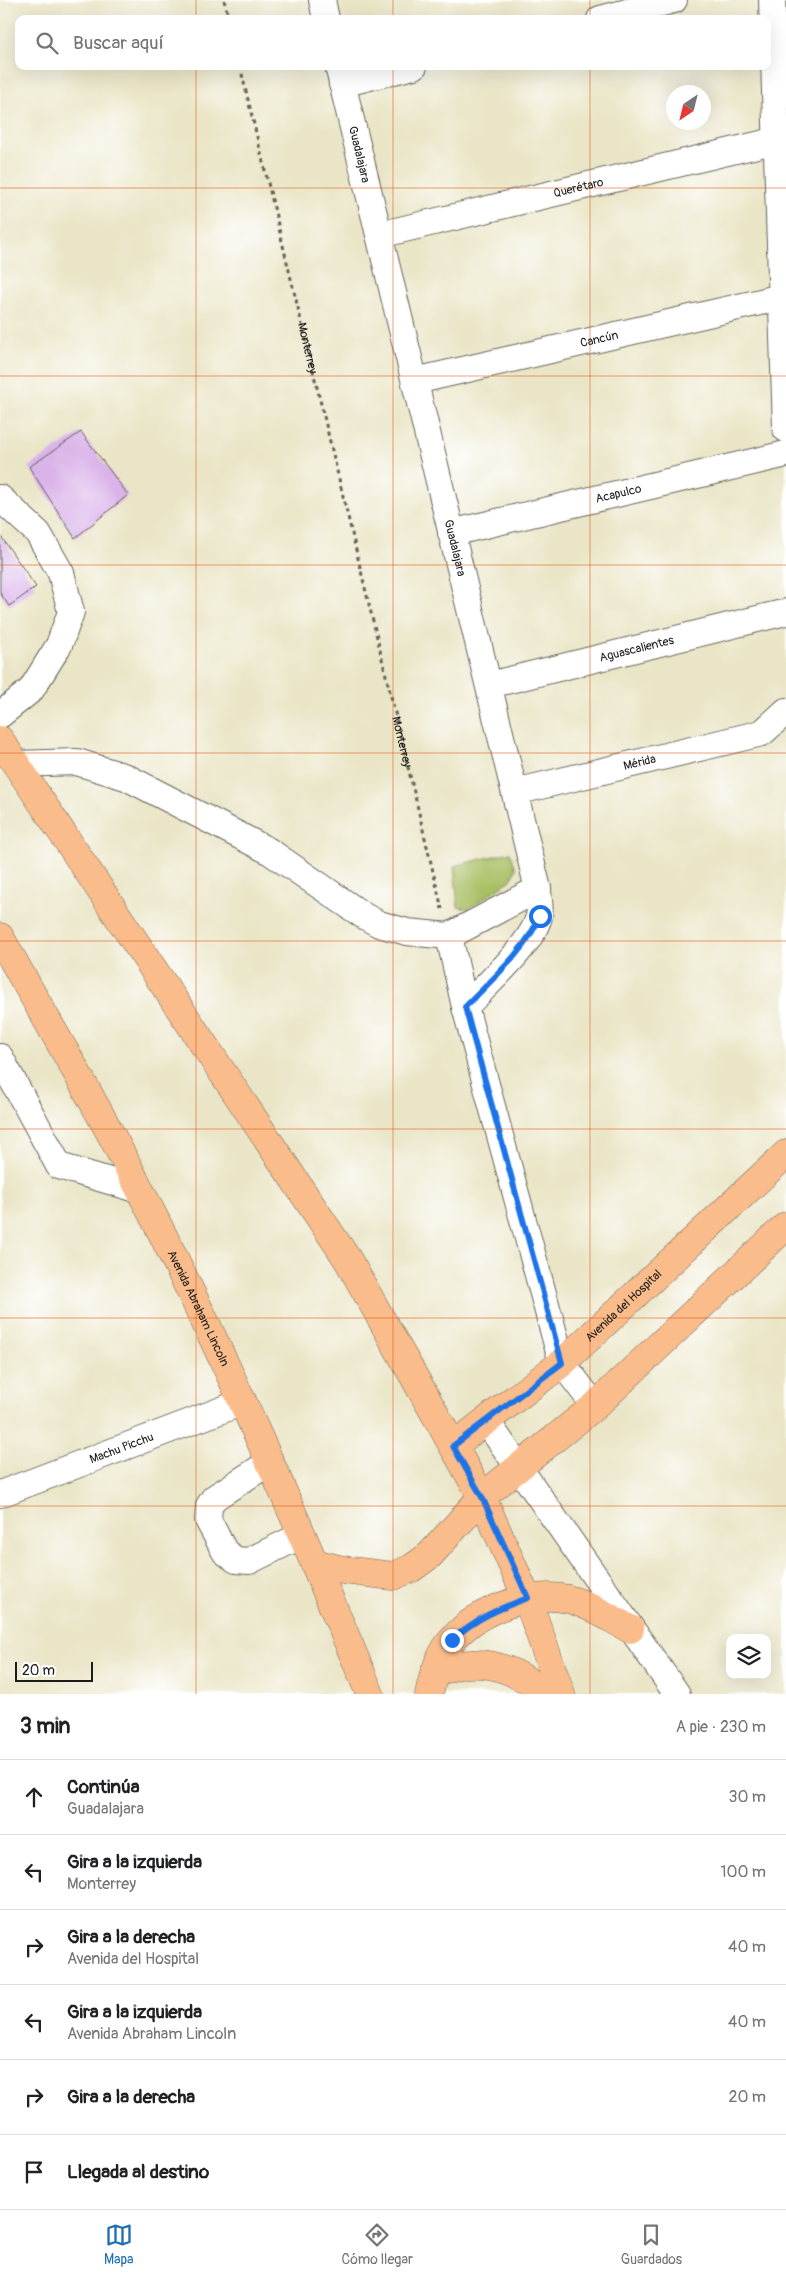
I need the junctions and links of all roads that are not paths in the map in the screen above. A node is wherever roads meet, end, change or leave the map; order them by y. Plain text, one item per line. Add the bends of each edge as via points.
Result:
1 (322, 0) edge
2 (674, 0) edge
3 (772, 0) edge
4 (325, 15) edge
5 (616, 15) edge
6 (381, 70) edge
7 (340, 75) edge
8 (778, 140) junction
9 (379, 235) junction
10 (782, 297) junction
11 (415, 381) junction
12 (786, 429) edge
13 (786, 454) edge
14 (0, 498) edge
15 (451, 533) junction
16 (786, 612) edge
17 (489, 685) junction
18 (786, 711) edge
19 (0, 715) edge
20 (0, 740) edge
21 (16, 764) junction
22 (515, 792) junction
23 (538, 889) junction
24 (448, 936) junction
25 (0, 937) edge
26 (465, 1007) junction
27 (0, 1056) edge
28 (786, 1154) edge
29 (140, 1190) junction
30 (786, 1226) edge
31 (562, 1363) junction
32 (243, 1402) junction
33 (595, 1406) junction
34 (486, 1422) junction
35 (453, 1446) junction
36 (270, 1462) junction
37 (519, 1468) junction
38 (0, 1494) edge
39 (482, 1497) junction
40 (302, 1535) junction
41 (315, 1563) junction
42 (528, 1598) junction
43 (630, 1629) junction
44 (431, 1684) edge
45 (370, 1694) edge
46 (544, 1694) edge
47 (561, 1694) edge
48 (678, 1694) edge

1 - 4 street
2 - 5 street
3 - 8 street
6 - 7 street
7 - 9 street, Guadalajara
8 - 9 street, Querétaro
8 - 10 street
9 - 11 street, Guadalajara
10 - 11 street, Cancún
10 - 12 street
11 - 15 street, Guadalajara
13 - 15 street, Acapulco
14 - 19 street via 38,533 60,573 71,612 59,645 31,690
15 - 17 street, Guadalajara
16 - 17 street, Aguascalientes
17 - 22 street, Guadalajara
18 - 22 street, Mérida via 762,733
20 - 21 main road
21 - 24 street via 77,762 126,777 269,850 379,924 407,932
21 - 35 main road via 348,1260
22 - 23 street, Guadalajara
23 - 24 street
23 - 26 street, Guadalajara via 540,916 525,944
24 - 26 street
25 - 29 main road, Avenida Abraham Lincoln
26 - 31 street
27 - 29 street via 59,1166
28 - 31 main road, Avenida del Hospital
29 - 32 main road, Avenida Abraham Lincoln
30 - 33 main road
31 - 33 street
31 - 34 main road, Avenida del Hospital
32 - 36 main road, Avenida Abraham Lincoln
32 - 38 street, Machu Picchu
33 - 37 main road
34 - 35 main road, Avenida del Hospital
34 - 37 street
35 - 39 main road
36 - 40 main road, Avenida Abraham Lincoln
36 - 40 street via 214,1498 209,1506 208,1520 225,1552 236,1560 249,1561
37 - 39 main road
37 - 43 street
39 - 41 main road via 430,1555 393,1576
39 - 42 main road
40 - 41 main road, Avenida Abraham Lincoln
41 - 45 main road, Avenida Abraham Lincoln
42 - 43 main road via 570,1600
42 - 44 main road via 495,1610 452,1640
42 - 47 main road
43 - 48 street
44 - 46 main road via 449,1666 480,1664 522,1677

